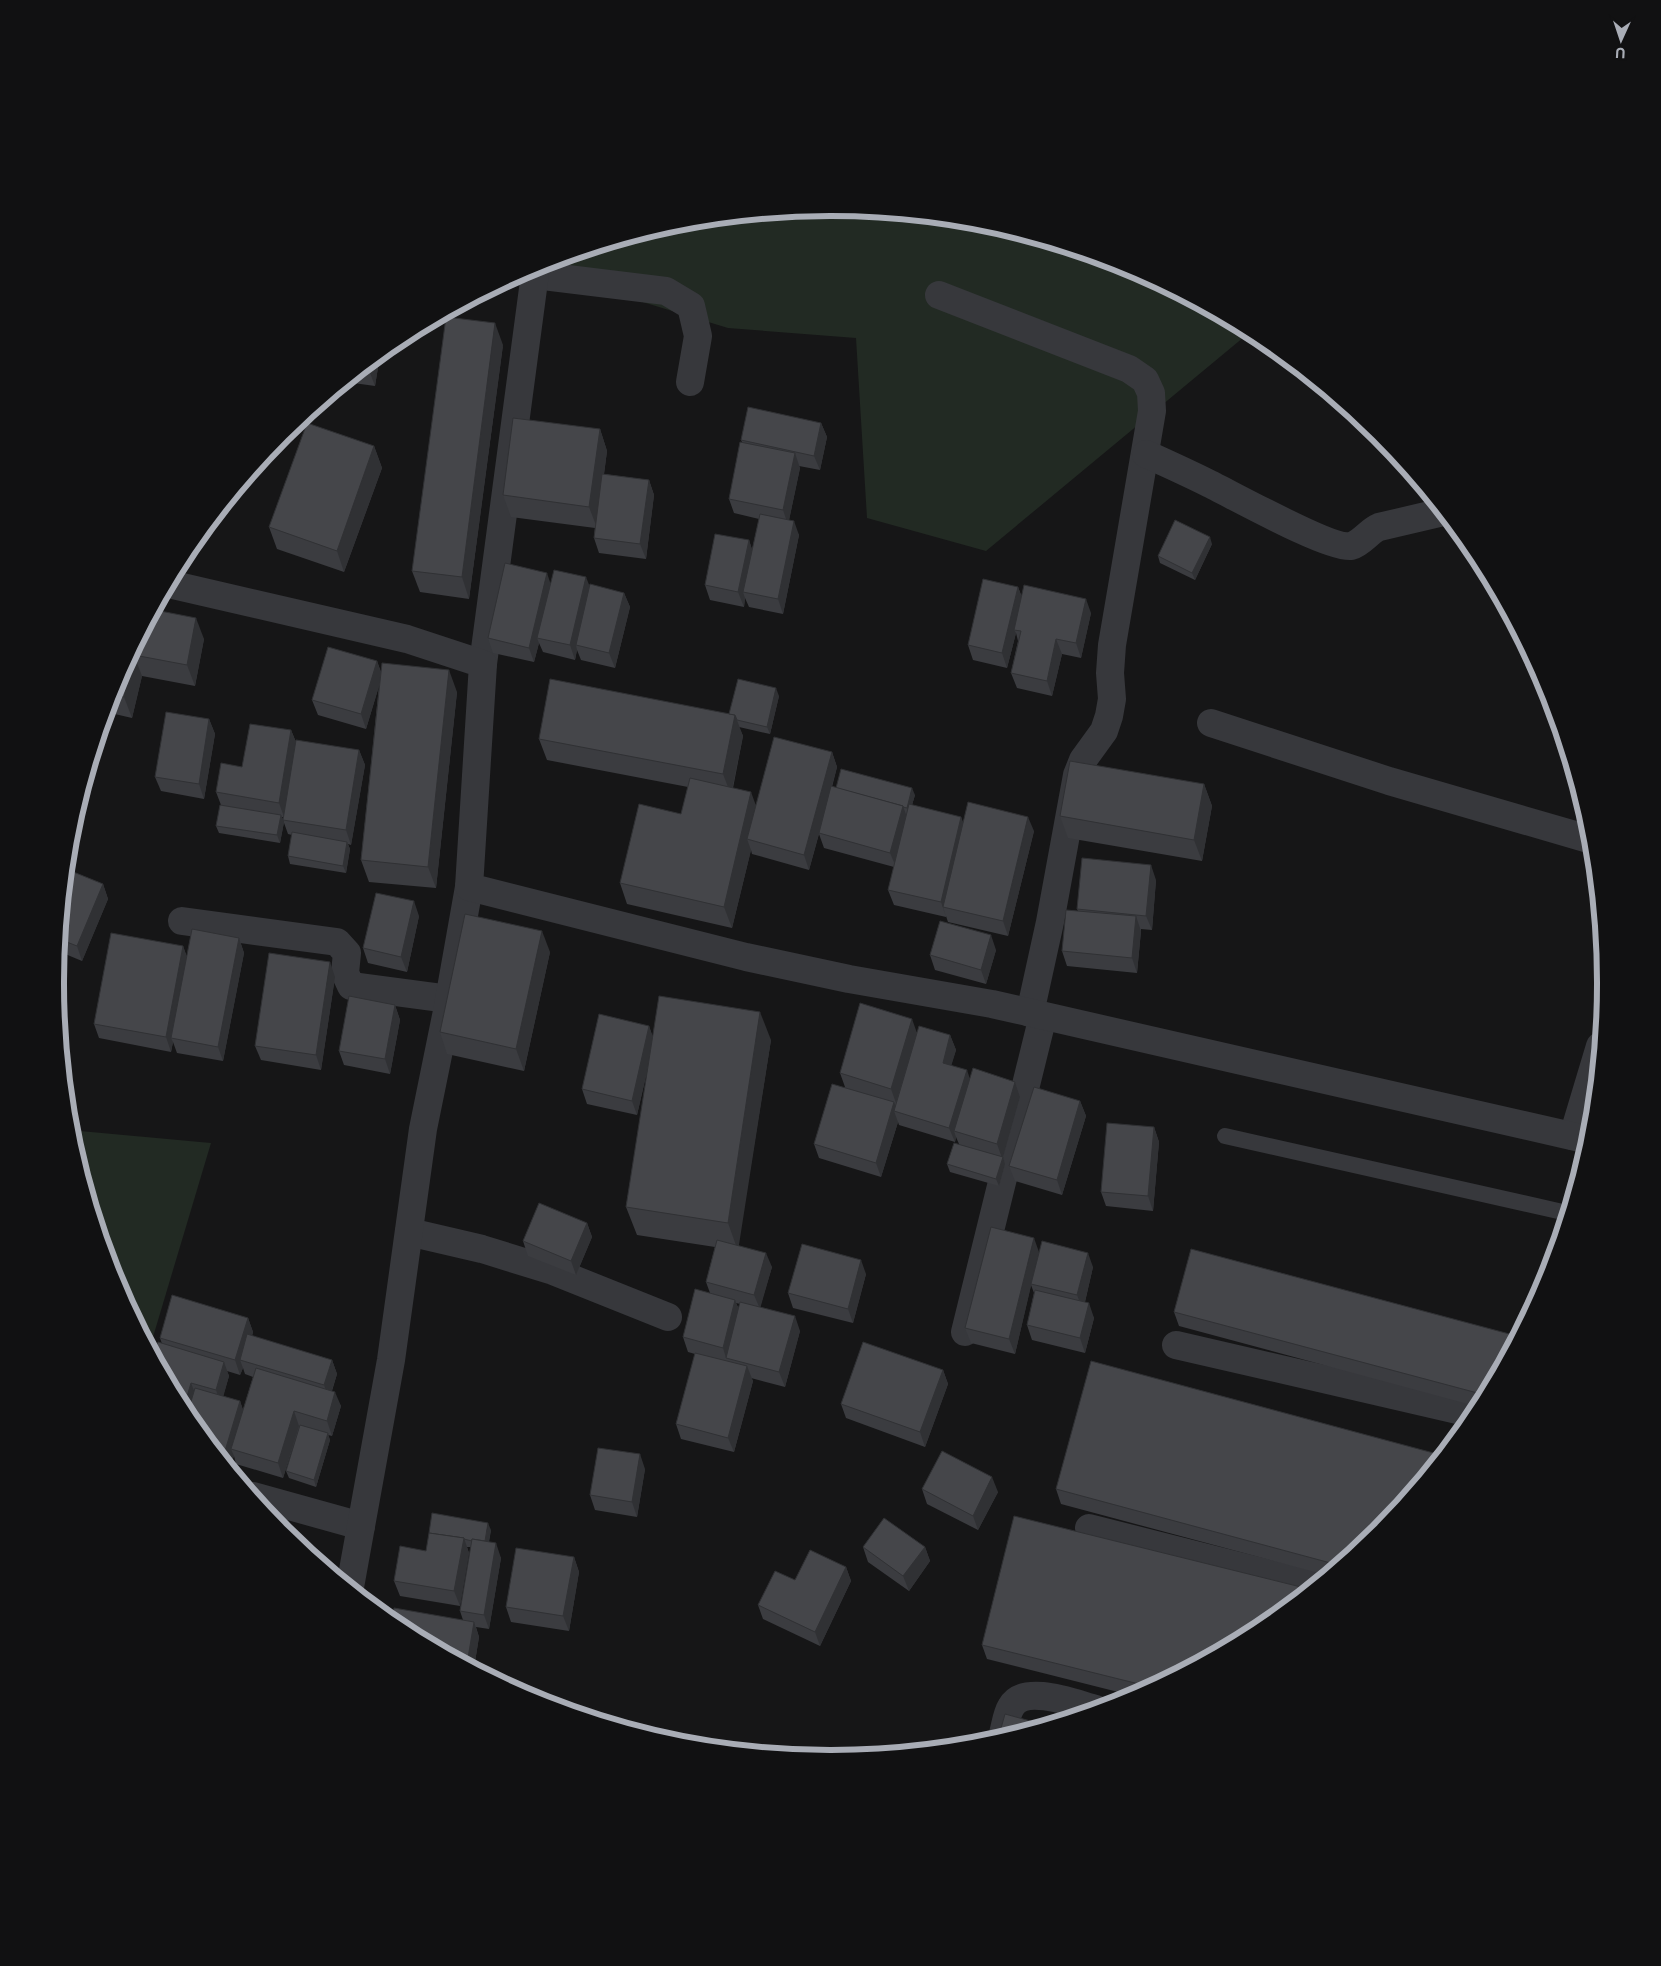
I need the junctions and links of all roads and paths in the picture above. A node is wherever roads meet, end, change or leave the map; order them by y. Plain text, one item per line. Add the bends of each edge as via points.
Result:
1 (546, 272) edge
2 (535, 276) edge
3 (939, 295) dead end
4 (690, 382) dead end
5 (1146, 454) junction
6 (1437, 513) edge
7 (175, 585) edge
8 (483, 664) junction
9 (1211, 723) dead end
10 (1584, 838) edge
11 (469, 887) junction
12 (182, 921) dead end
13 (449, 999) junction
14 (1037, 1014) junction
15 (1586, 1112) edge
16 (1225, 1136) dead end
17 (1581, 1138) edge
18 (1562, 1212) edge
19 (409, 1232) junction
20 (668, 1317) dead end
21 (966, 1332) edge
22 (1176, 1345) dead end
23 (1466, 1412) edge
24 (263, 1499) edge
25 (361, 1526) junction
26 (1089, 1528) dead end
27 (351, 1580) edge
28 (1306, 1583) edge
29 (1085, 1706) edge
30 (1004, 1730) edge

1 - 4 street via 666,291 691,306 698,336
2 - 8 street
3 - 5 street via 1083,350 1129,369 1145,380 1151,394 1152,411
5 - 6 street via 1276,518 1342,546 1351,546 1384,525
5 - 14 street via 1112,645 1109,716 1104,731 1083,760 1077,775
7 - 8 street via 407,639
8 - 11 street
9 - 10 street via 1389,781
11 - 13 street
11 - 14 street via 848,980
12 - 13 street via 337,942 347,952 345,973 351,986
13 - 19 street via 423,1128
14 - 17 street
14 - 21 street
15 - 17 street
16 - 18 lane
19 - 20 street via 482,1249 553,1271
19 - 25 street via 392,1360
22 - 23 street
24 - 25 street
25 - 27 street
26 - 28 street
29 - 30 street via 1040,1695 1028,1696 1011,1706

